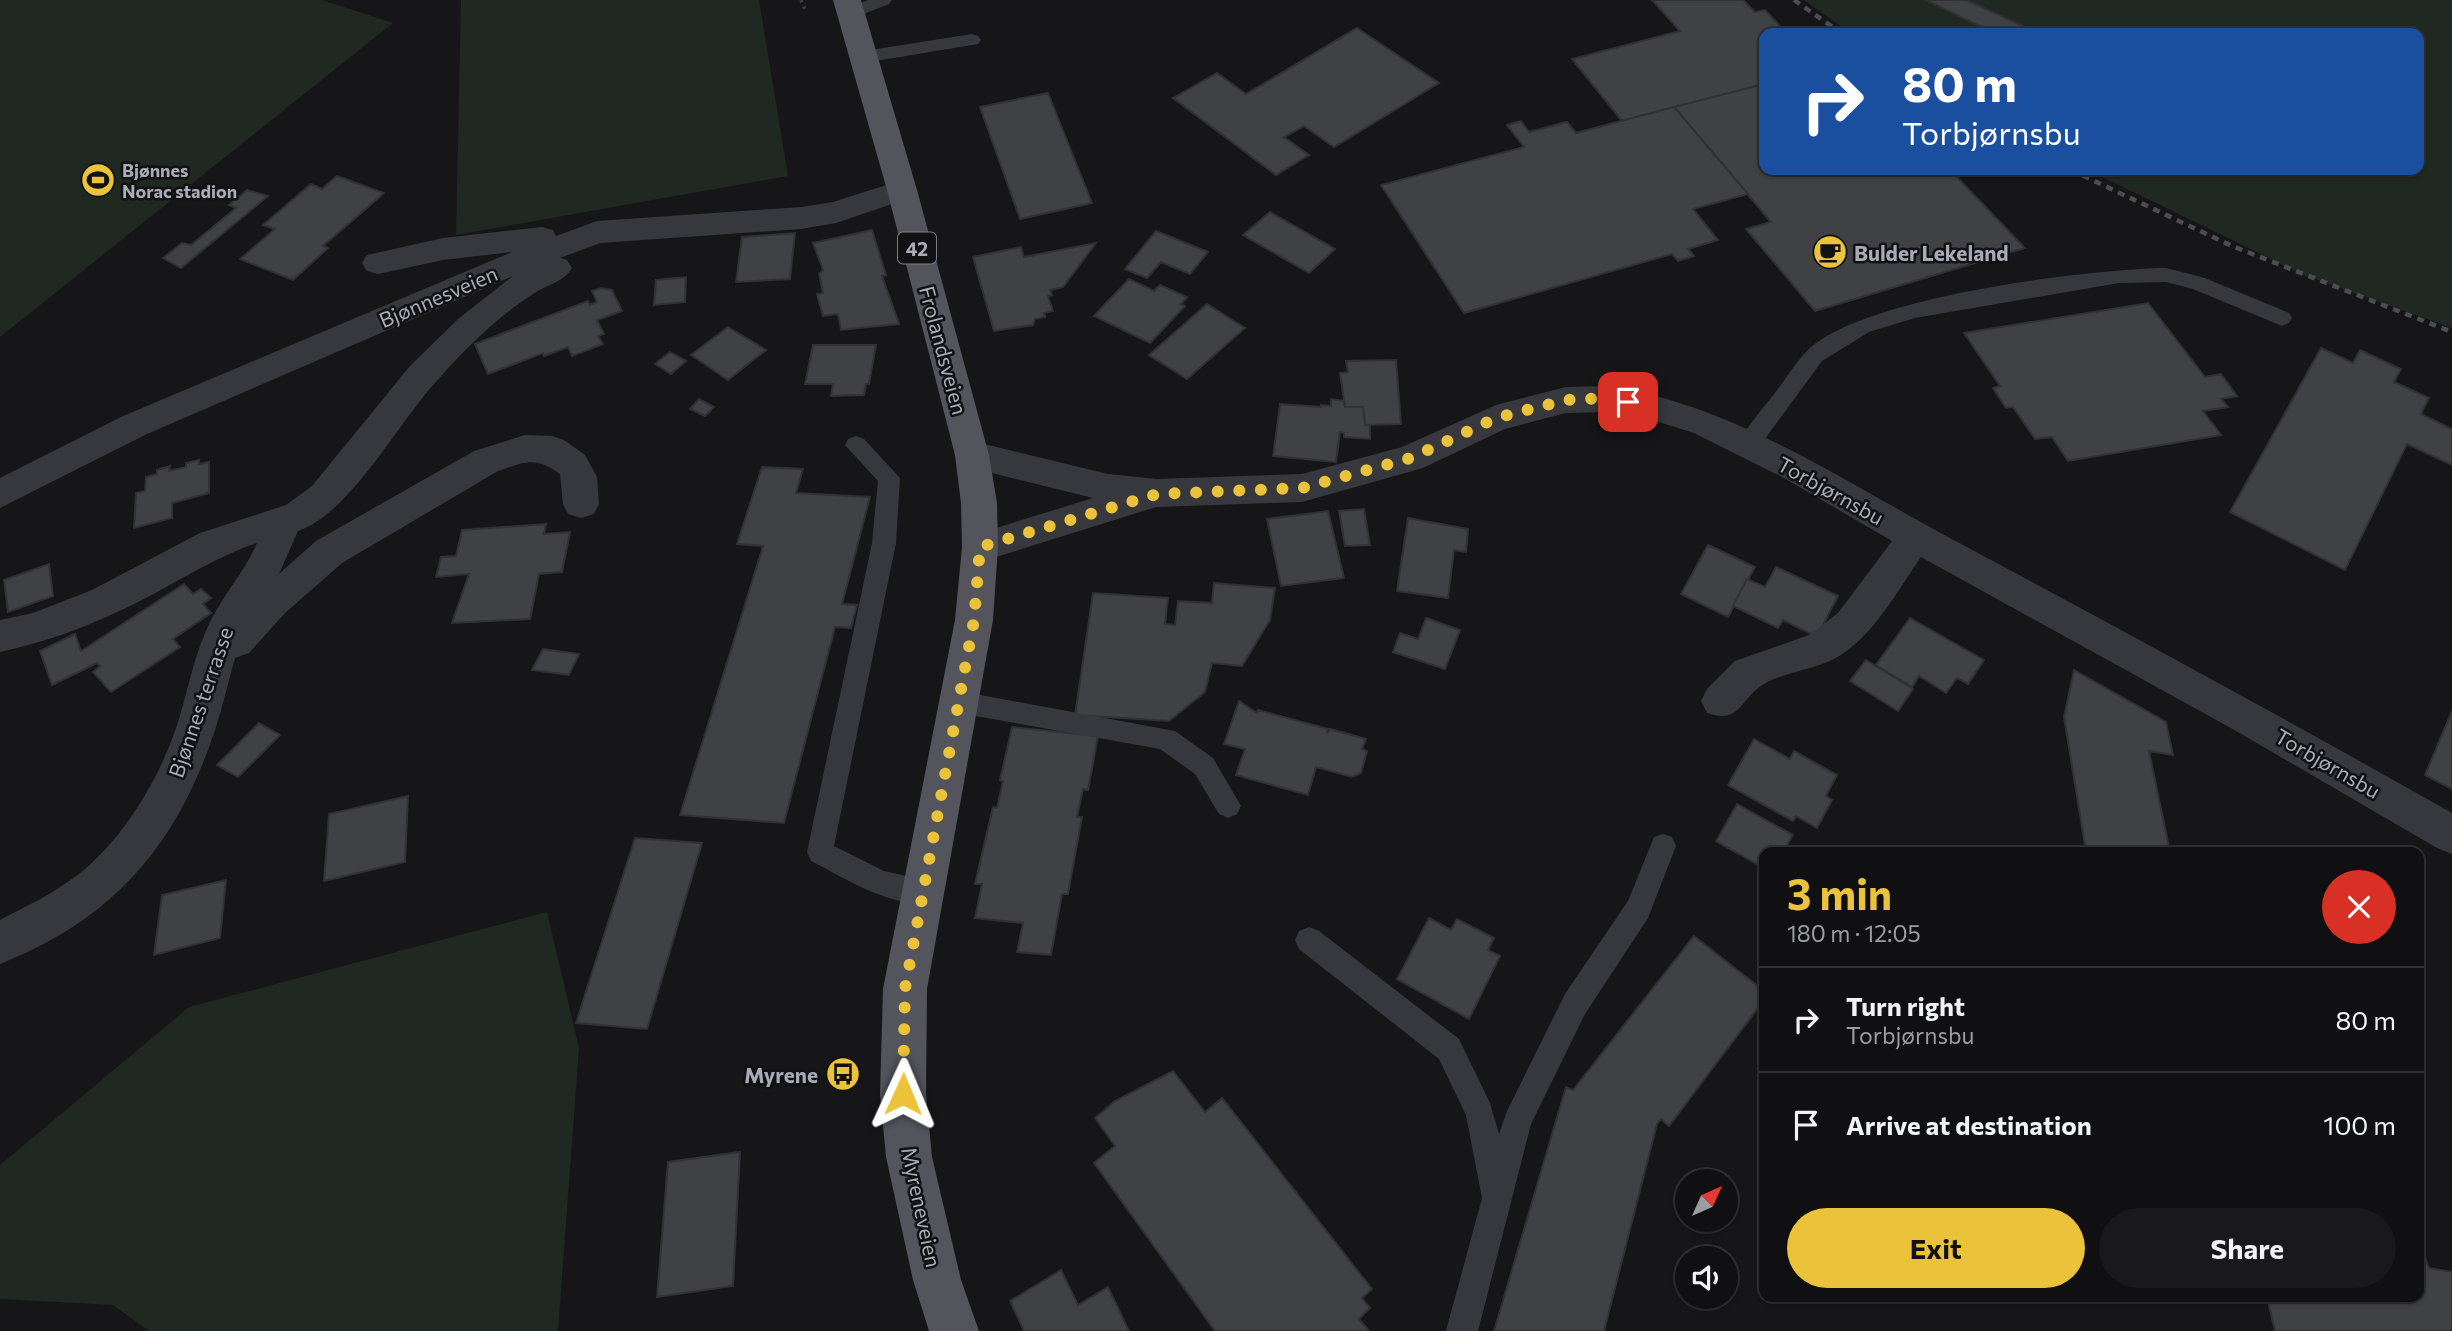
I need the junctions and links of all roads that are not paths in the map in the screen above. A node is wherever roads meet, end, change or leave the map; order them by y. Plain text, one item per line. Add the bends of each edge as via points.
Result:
1 (883, 0) edge
2 (849, 7) edge
3 (972, 40) dead end
4 (864, 58) junction
5 (902, 190) junction
6 (597, 232) junction
7 (378, 263) dead end
8 (2283, 318) dead end
9 (1748, 445) junction
10 (856, 446) dead end
11 (972, 455) junction
12 (0, 494) edge
13 (1157, 494) junction
14 (978, 499) joint
15 (581, 504) dead end
16 (281, 522) junction
17 (1916, 537) junction
18 (980, 547) junction
19 (0, 636) edge
20 (212, 660) junction
21 (1721, 701) dead end
22 (959, 702) junction
23 (1228, 806) dead end
24 (2452, 835) edge
25 (1663, 846) dead end
26 (923, 891) junction
27 (1309, 940) dead end
28 (0, 943) edge
29 (1497, 1200) junction
30 (954, 1331) edge
31 (1462, 1331) edge

1 - 2 lane
2 - 4 main road, Frolandsveien / 42
3 - 4 lane
4 - 5 main road, Frolandsveien / 42
5 - 6 street, Bjønnesveien via 836,212 801,218
5 - 11 main road, Frolandsveien / 42
6 - 7 street via 443,249
6 - 12 street, Bjønnesveien via 135,425
6 - 16 street via 566,263 521,286 470,327 422,375 325,496
8 - 9 lane via 2198,283 2166,275 2119,276 1914,311 1862,327 1815,355
9 - 13 street, Torbjørnsbu via 1706,424 1646,405 1609,398 1566,400 1496,418 1411,458 1302,488
9 - 17 street, Torbjørnsbu
10 - 26 lane via 889,478 884,543 820,852 881,884
11 - 13 street, Torbjørnsbu via 1108,488
11 - 14 main road, Frolandsveien / 42
13 - 18 street, Torbjørnsbu
14 - 18 main road, Myreneveien / 42
15 - 20 street via 573,465 552,450 525,449 486,460 329,552 272,602 233,646
16 - 19 street via 213,543 105,601 36,628
16 - 20 street, Bjønnes terrasse via 280,540 231,617
17 - 21 street via 1851,624 1822,647 1749,673
17 - 24 street, Torbjørnsbu
18 - 22 main road, Myreneveien / 42 via 974,620
20 - 28 street, Bjønnes terrasse via 202,711 177,777 145,829 107,876 75,901
22 - 23 lane via 1166,738 1204,766
22 - 26 main road, Myreneveien / 42
25 - 29 lane via 1638,909 1575,1004 1517,1121
26 - 30 main road, Myreneveien / 42 via 905,989 903,1094 909,1157 937,1280
27 - 29 lane via 1450,1049 1480,1113
29 - 31 lane

